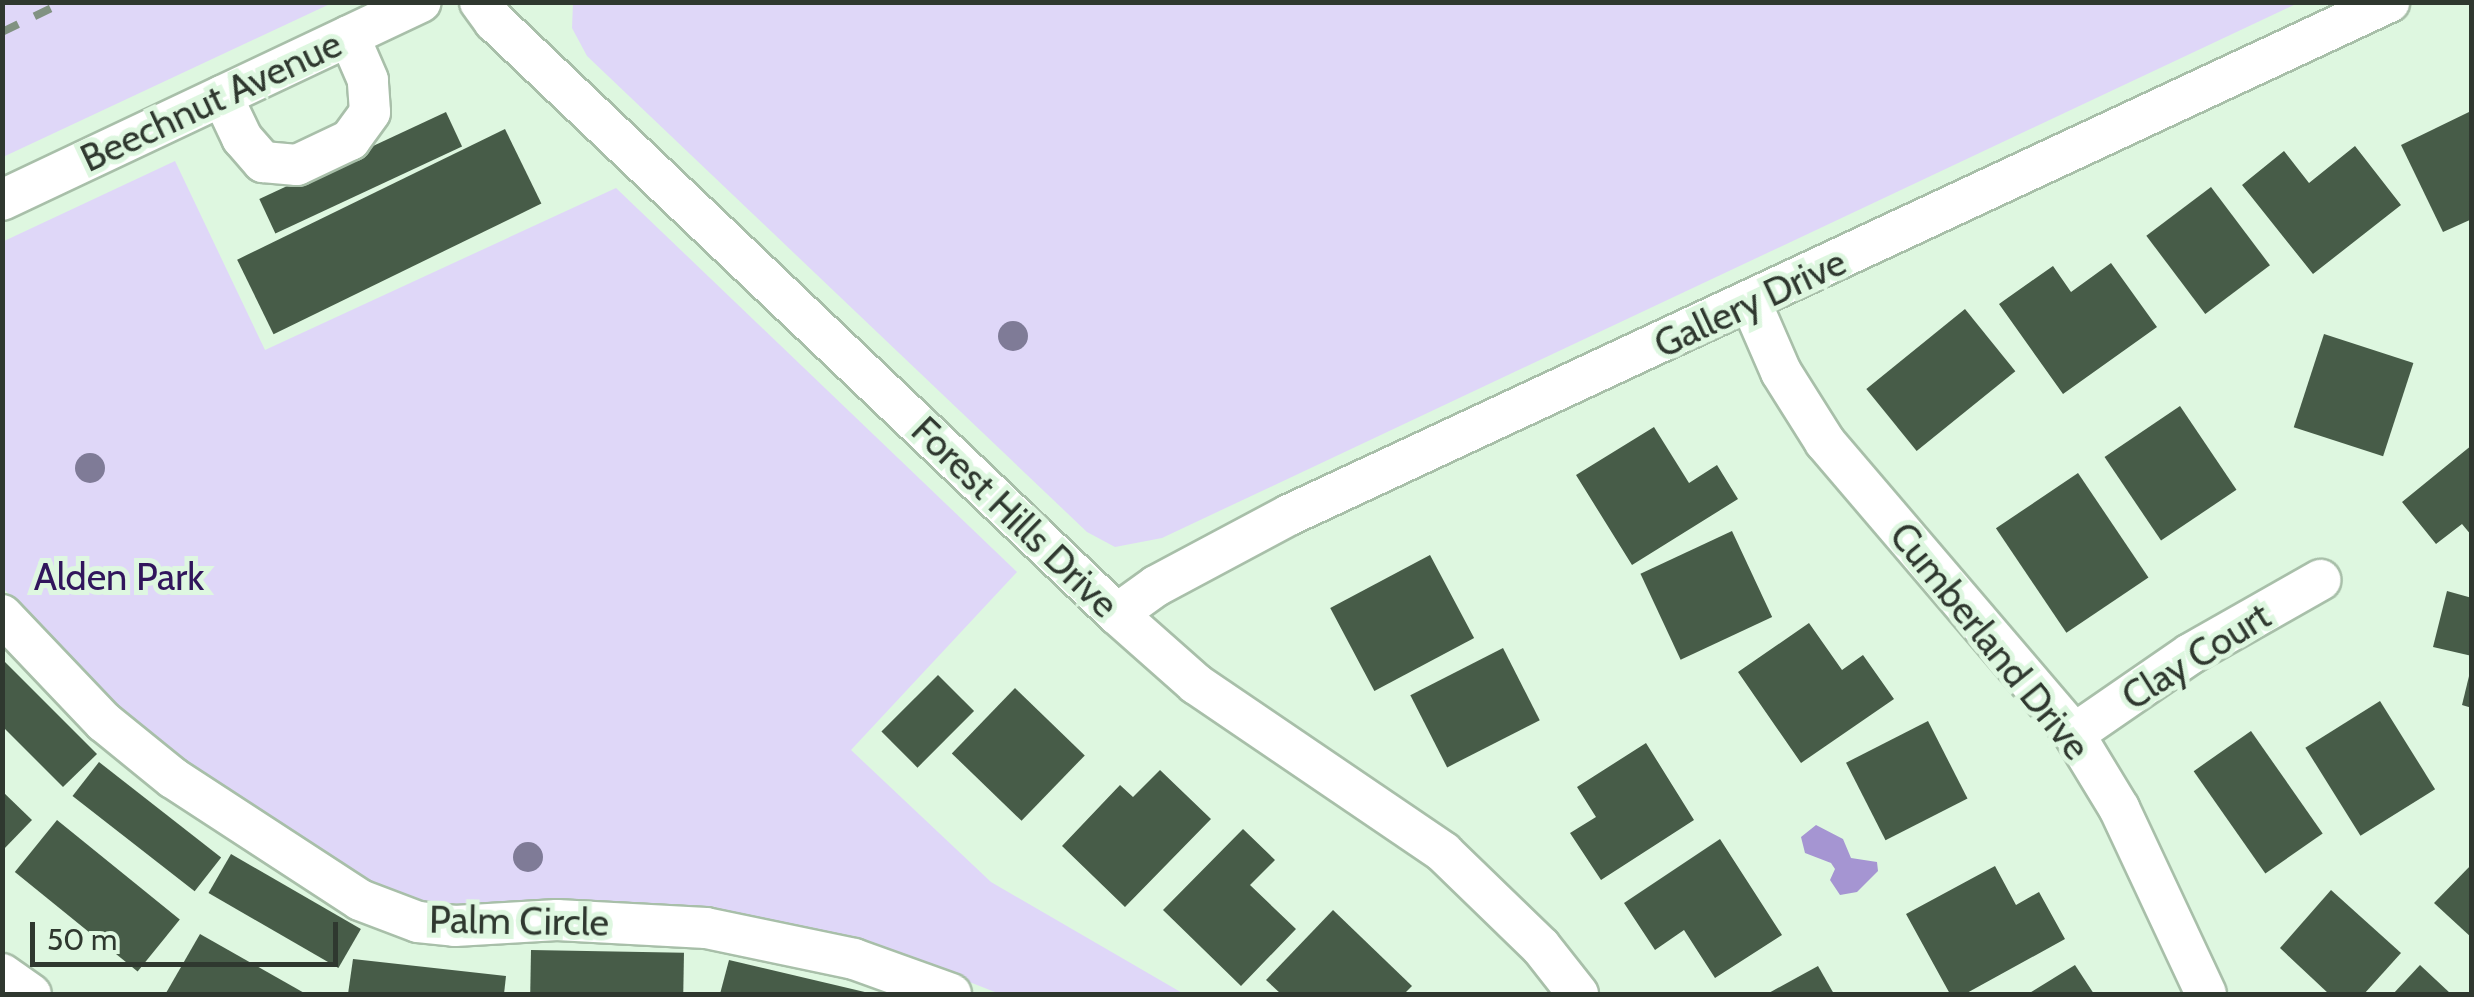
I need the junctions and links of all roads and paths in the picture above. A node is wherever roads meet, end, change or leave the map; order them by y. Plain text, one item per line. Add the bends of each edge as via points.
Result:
1 (420, 2) edge
2 (480, 2) edge
3 (2389, 2) edge
4 (349, 36) junction
5 (222, 96) junction
6 (2, 200) edge
7 (1751, 303) junction
8 (2320, 580) dead end
9 (1118, 614) junction
10 (2, 615) edge
11 (2074, 734) junction
12 (951, 994) edge
13 (1578, 994) edge
14 (2206, 994) edge

1 - 4 street, Beechnut Avenue
2 - 9 street, Forest Hills Drive
3 - 7 street, Gallery Drive
4 - 5 street, Beechnut Avenue
4 - 5 street via 368,80 370,112 350,140 297,165 263,162 242,138
5 - 6 street, Beechnut Avenue
7 - 9 street, Gallery Drive via 1289,515 1156,586
7 - 11 street, Cumberland Drive via 1780,372 1825,442
8 - 11 street, Clay Court via 2190,654
9 - 13 street, Forest Hills Drive via 1196,684 1443,852
10 - 12 street, Palm Circle via 104,722 173,778 360,900 418,922 455,926 556,920 724,931 854,959
11 - 14 street, Cumberland Drive via 2119,808

